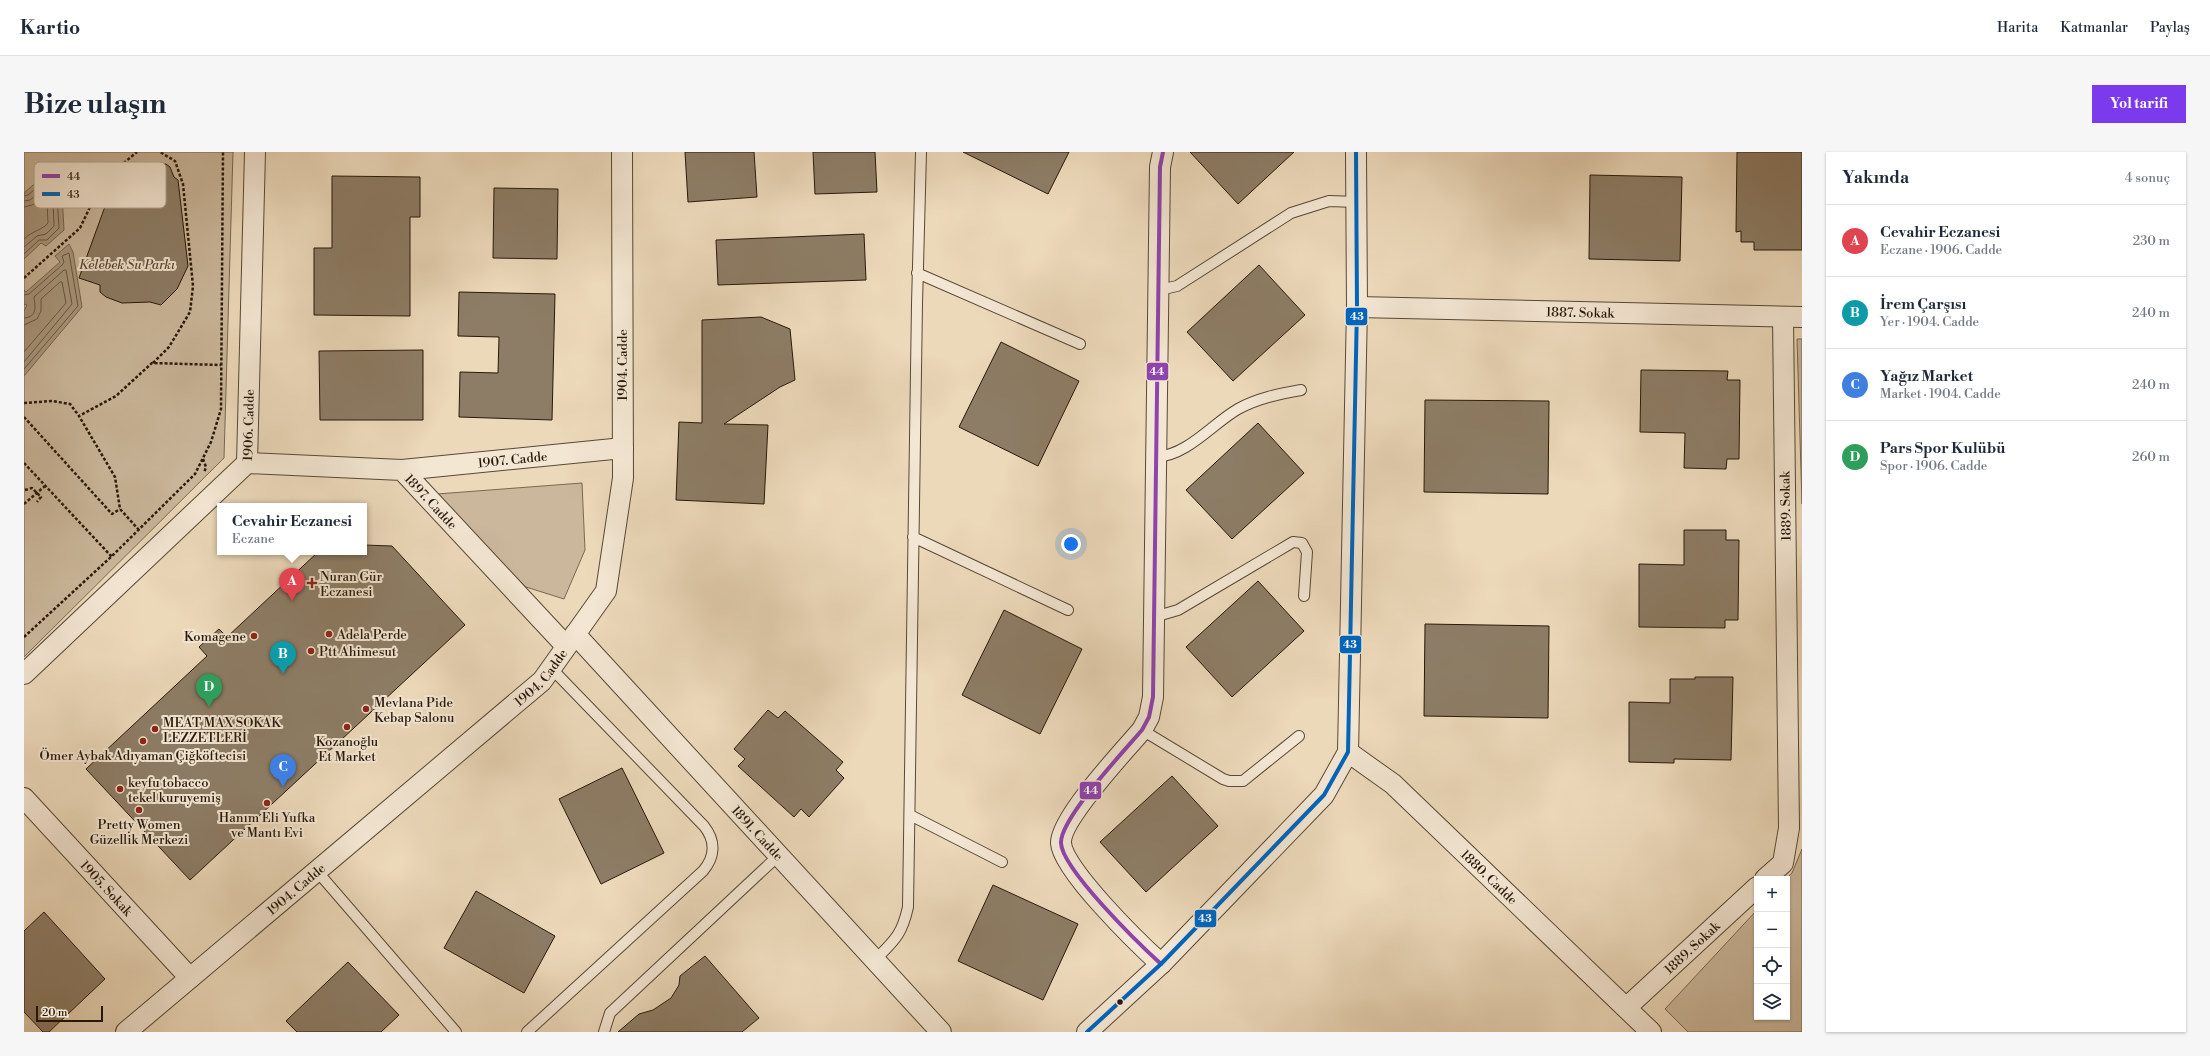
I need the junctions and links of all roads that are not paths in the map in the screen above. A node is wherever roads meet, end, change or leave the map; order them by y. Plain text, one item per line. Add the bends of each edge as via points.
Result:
1 (255, 152) edge
2 (921, 152) edge
3 (1163, 152) edge
4 (1356, 152) edge
5 (621, 153) edge
6 (1356, 202) junction
7 (917, 273) junction
8 (1158, 290) junction
9 (1357, 307) junction
10 (1793, 317) edge
11 (1080, 344) dead end
12 (1301, 390) dead end
13 (623, 448) junction
14 (1156, 457) junction
15 (247, 463) junction
16 (402, 470) junction
17 (913, 537) junction
18 (1304, 596) dead end
19 (1068, 610) dead end
20 (1154, 617) junction
21 (571, 640) junction
22 (551, 668) junction
23 (24, 674) edge
24 (1142, 730) junction
25 (1299, 736) dead end
26 (1348, 752) junction
27 (24, 798) edge
28 (910, 815) junction
29 (779, 856) junction
30 (1002, 862) dead end
31 (316, 870) junction
32 (1768, 876) edge
33 (1754, 890) edge
34 (875, 960) junction
35 (1161, 964) junction
36 (190, 978) junction
37 (1627, 1007) junction
38 (126, 1032) edge
39 (456, 1032) edge
40 (527, 1032) edge
41 (604, 1032) edge
42 (941, 1032) edge
43 (1087, 1032) edge
44 (1651, 1032) edge

1 - 15 street, 1906. Cadde
2 - 7 lane
3 - 8 street via 1160,167
4 - 6 street
5 - 13 street, 1904. Cadde
6 - 8 lane via 1329,201 1291,213 1177,286
6 - 9 street
7 - 11 lane
7 - 17 lane
8 - 14 street
9 - 10 street, 1887. Sokak
9 - 26 street
10 - 32 street, 1889. Sokak via 1789,828 1782,863
12 - 14 lane via 1253,402 1224,418 1171,455
13 - 16 street, 1907. Cadde
13 - 21 street, 1904. Cadde via 623,478 606,591
14 - 20 street
15 - 16 street, 1897. Cadde
15 - 23 street, 1906. Cadde
16 - 21 street, 1897. Cadde
17 - 19 lane
17 - 28 lane
18 - 20 lane via 1307,552 1302,543 1293,542 1178,610
20 - 24 street via 1153,697 1149,717
21 - 22 street, 1904. Cadde
21 - 29 street, 1891. Cadde
22 - 31 street, 1904. Cadde via 542,681
22 - 40 lane via 704,826 712,839 713,853 703,871
24 - 25 lane via 1223,779 1235,782 1249,777
24 - 35 street via 1075,811 1064,828 1061,843 1074,871 1141,946
26 - 35 street via 1324,795
26 - 37 street, 1880. Cadde via 1393,784
27 - 36 street, 1905. Sokak
28 - 30 lane
28 - 34 lane via 908,907 905,924 900,934
29 - 34 street, 1891. Cadde
29 - 41 lane via 610,1013
31 - 36 street, 1904. Cadde
31 - 39 lane
33 - 37 street, 1889. Sokak
34 - 42 street, 1891. Cadde
35 - 43 street
36 - 38 street, 1904. Cadde
37 - 44 street, 1880. Cadde

